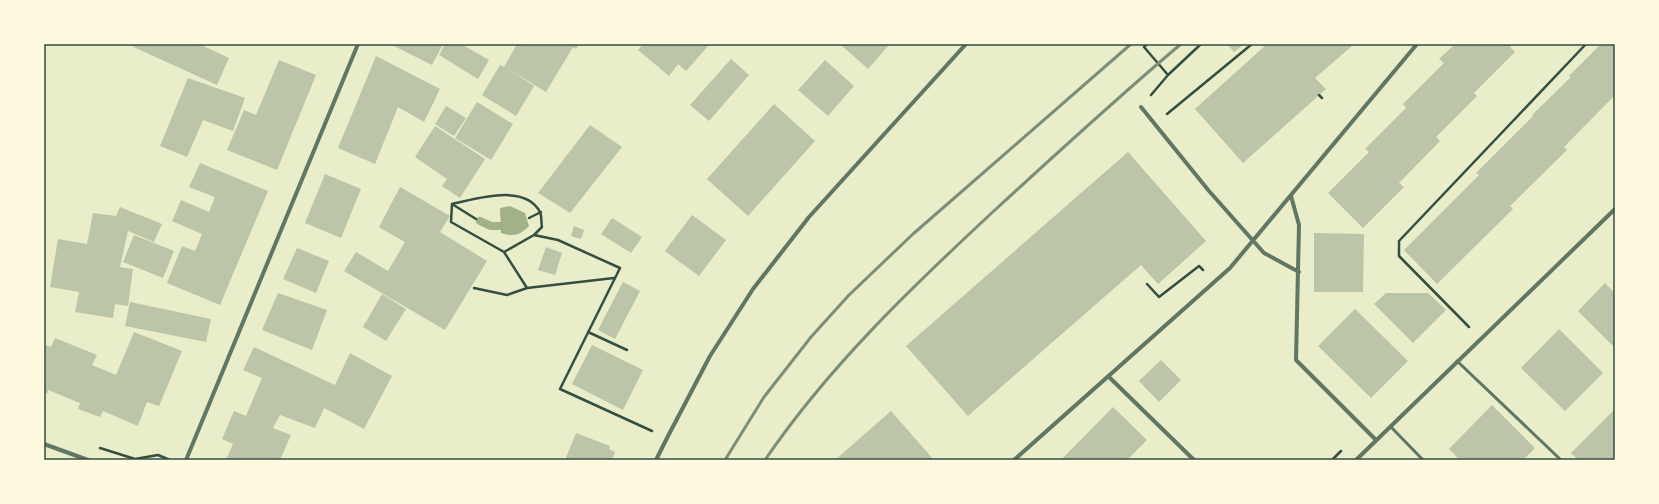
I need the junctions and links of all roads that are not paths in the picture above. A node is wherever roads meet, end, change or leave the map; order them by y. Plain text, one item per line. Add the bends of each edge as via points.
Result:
1 (358, 44) edge
2 (966, 44) edge
3 (1417, 44) edge
4 (1141, 107) road end
5 (1291, 196) junction
6 (1615, 209) edge
7 (1253, 240) junction
8 (1298, 272) junction
9 (1457, 361) junction
10 (1109, 377) junction
11 (1391, 427) junction
12 (1376, 440) junction
13 (44, 444) edge
14 (88, 460) edge
15 (186, 460) edge
16 (656, 460) edge
17 (1014, 460) edge
18 (1194, 460) edge
19 (1356, 460) edge
20 (1424, 460) edge
21 (1561, 460) edge

1 - 15 street
2 - 16 street via 809,217 753,289 710,356
3 - 5 street
4 - 7 street via 1209,192
5 - 7 street
5 - 8 street via 1299,225
6 - 9 street
7 - 8 street via 1264,253
7 - 10 street via 1230,268
8 - 12 street via 1296,360
9 - 11 street
9 - 21 lane
10 - 17 street
10 - 18 street
11 - 12 street
11 - 20 lane
12 - 19 street
13 - 14 street

